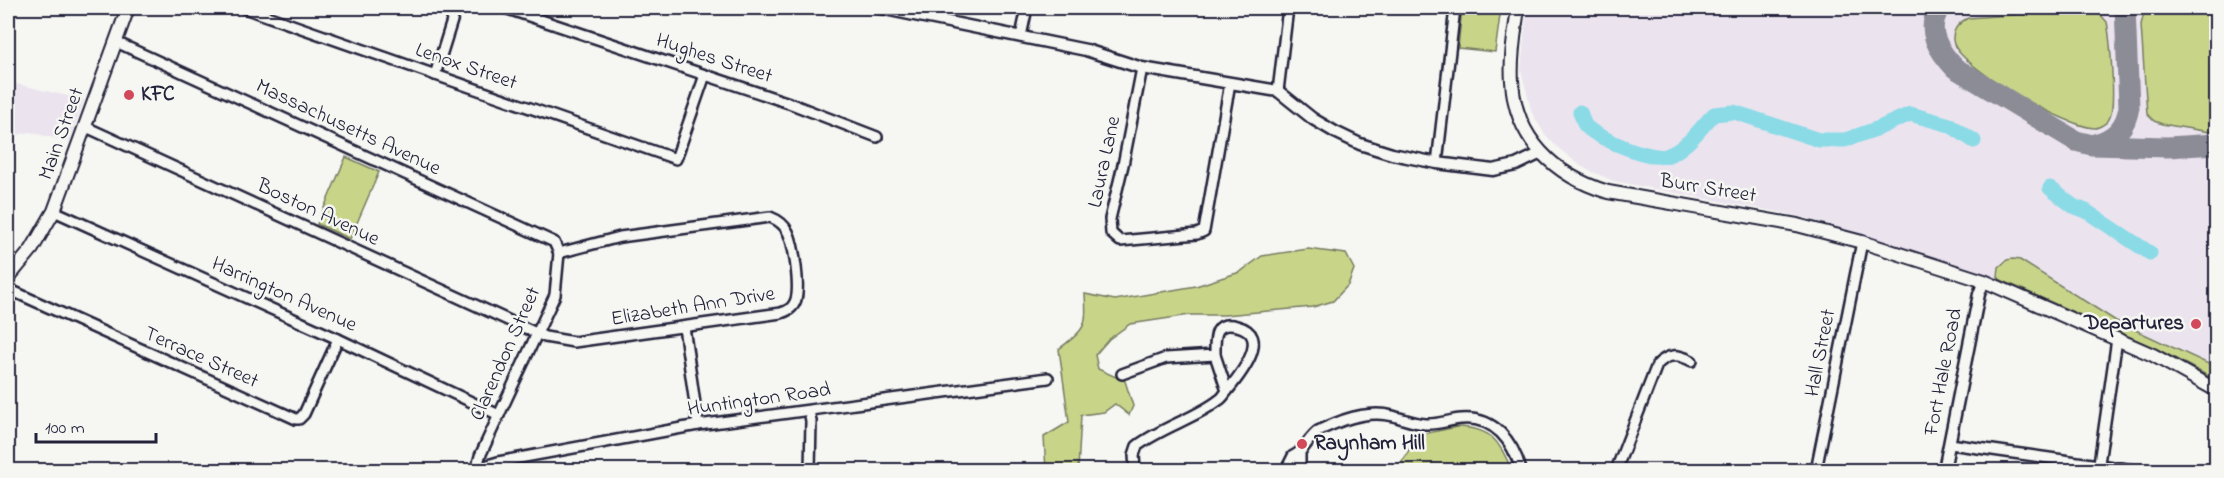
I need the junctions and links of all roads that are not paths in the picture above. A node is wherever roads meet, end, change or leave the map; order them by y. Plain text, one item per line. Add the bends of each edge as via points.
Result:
1 (128, 8) edge
2 (244, 8) edge
3 (456, 8) edge
4 (505, 8) edge
5 (880, 8) edge
6 (1027, 8) edge
7 (1288, 8) edge
8 (1455, 8) edge
9 (1518, 8) edge
10 (1021, 36) junction
11 (116, 42) junction
12 (1142, 68) junction
13 (435, 75) junction
14 (705, 75) junction
15 (1230, 83) junction
16 (1278, 91) junction
17 (86, 127) junction
18 (877, 137) dead end
19 (1541, 153) junction
20 (1437, 163) junction
21 (54, 211) junction
22 (1862, 242) junction
23 (560, 253) junction
24 (8, 278) edge
25 (1984, 281) junction
26 (8, 289) edge
27 (684, 327) junction
28 (536, 332) junction
29 (338, 339) junction
30 (2117, 339) junction
31 (1215, 355) junction
32 (1692, 361) dead end
33 (1122, 374) dead end
34 (1048, 378) dead end
35 (2217, 390) edge
36 (1227, 391) junction
37 (809, 411) junction
38 (499, 415) junction
39 (698, 425) junction
40 (1950, 444) junction
41 (1300, 454) junction
42 (2098, 468) edge
43 (474, 469) edge
44 (810, 471) edge
45 (1135, 471) edge
46 (1286, 471) edge
47 (1294, 471) edge
48 (1521, 471) edge
49 (1616, 471) edge
50 (1816, 471) edge
51 (1944, 471) edge
52 (2134, 471) edge

1 - 11 main road, Main Street
2 - 13 street, Lenox Street
3 - 13 street
4 - 14 street, Hughes Street
5 - 10 street
6 - 10 street
7 - 16 street
8 - 20 street
9 - 19 main road via 1514,96 1524,127
10 - 12 street via 1086,50
11 - 17 main road, Main Street
11 - 23 street, Massachusetts Avenue via 554,242
12 - 15 street
12 - 15 street, Laura Lane via 1110,219 1112,233 1120,241 1204,231
13 - 14 street, Lenox Street via 676,159
14 - 18 street, Hughes Street
15 - 16 street
16 - 20 street via 1313,119 1360,144
17 - 21 main road, Main Street
17 - 28 street, Boston Avenue
19 - 20 street via 1493,170
19 - 22 main road, Burr Street via 1579,181 1608,192 1769,219
21 - 24 main road, Main Street via 32,249
21 - 29 street, Harrington Avenue
22 - 25 main road, Burr Street
22 - 50 street, Hall Street
23 - 27 street, Elizabeth Ann Drive via 620,237 765,216 784,225 790,235 798,286 792,307 780,314
23 - 28 street, Clarendon Street via 555,295
25 - 30 main road, Burr Street
25 - 40 street, Fort Hale Road
26 - 29 street, Terrace Street via 296,419 304,414
27 - 28 street, Elizabeth Ann Drive via 574,342
27 - 39 street
28 - 38 street, Clarendon Street
29 - 38 street, Harrington Avenue
30 - 35 main road, Burr Street
30 - 42 street
31 - 33 street via 1166,358
31 - 36 street
31 - 36 street via 1215,336 1220,327 1230,324 1251,336 1251,356
32 - 49 street via 1673,355 1657,365
34 - 37 street, Huntington Road
36 - 45 street via 1220,400 1137,446
37 - 39 street, Huntington Road
37 - 44 street
38 - 43 street, Clarendon Street
39 - 43 street, Huntington Road
40 - 42 street
40 - 51 street, Fort Hale Road
41 - 46 street via 1293,456
41 - 47 street
41 - 48 street via 1317,432 1364,415 1392,416 1425,424 1473,419 1503,433
42 - 52 street

